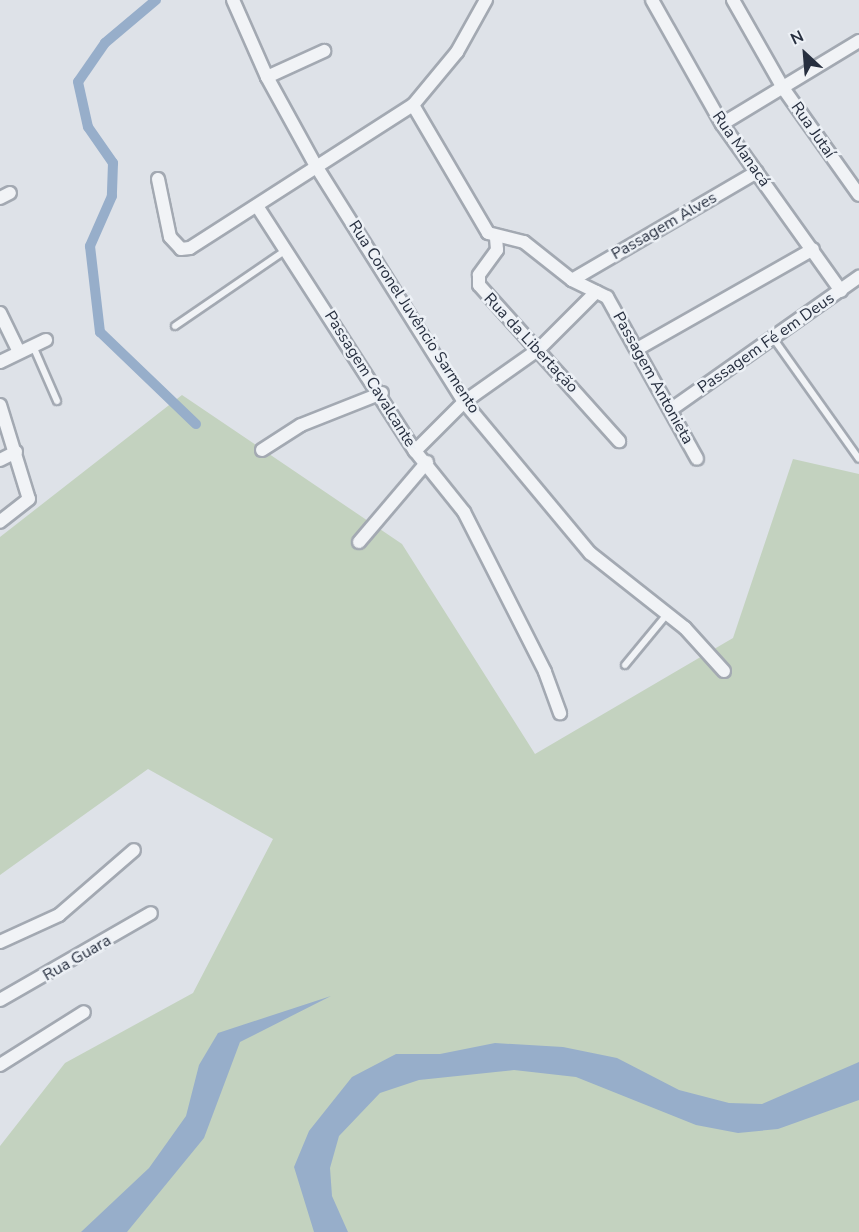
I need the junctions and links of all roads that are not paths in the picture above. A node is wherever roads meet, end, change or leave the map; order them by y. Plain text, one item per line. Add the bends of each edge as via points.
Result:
1 (233, 0) edge
2 (486, 0) edge
3 (652, 0) edge
4 (733, 0) edge
5 (857, 46) edge
6 (324, 51) dead end
7 (267, 77) junction
8 (783, 88) junction
9 (413, 105) junction
10 (722, 124) junction
11 (316, 166) junction
12 (757, 172) junction
13 (158, 179) dead end
14 (859, 195) edge
15 (257, 206) junction
16 (496, 238) junction
17 (813, 249) junction
18 (286, 250) junction
19 (859, 277) edge
20 (572, 280) junction
21 (841, 291) junction
22 (596, 292) junction
23 (0, 313) edge
24 (175, 326) dead end
25 (773, 338) junction
26 (46, 340) dead end
27 (33, 346) junction
28 (639, 348) junction
29 (538, 349) junction
30 (20, 352) junction
31 (0, 362) edge
32 (382, 393) junction
33 (57, 402) dead end
34 (464, 402) junction
35 (0, 405) edge
36 (673, 408) junction
37 (619, 441) dead end
38 (262, 450) dead end
39 (415, 451) junction
40 (16, 453) junction
41 (697, 459) dead end
42 (859, 459) edge
43 (0, 460) edge
44 (427, 462) junction
45 (0, 522) edge
46 (359, 542) dead end
47 (668, 613) junction
48 (626, 665) dead end
49 (724, 671) dead end
50 (560, 713) dead end
51 (134, 850) dead end
52 (151, 913) dead end
53 (0, 942) edge
54 (0, 1000) edge
55 (84, 1012) dead end
56 (0, 1065) edge

1 - 7 street, Rua Coronel Juvêncio Sarmento
2 - 9 street via 457,52
3 - 10 street, Rua Manacá
4 - 8 street, Rua Jutaí
5 - 8 street
6 - 7 street
7 - 11 street, Rua Coronel Juvêncio Sarmento
8 - 10 street
8 - 14 street, Rua Jutaí
9 - 11 street
9 - 16 street via 482,225
10 - 12 street, Rua Manacá
11 - 15 street
11 - 34 street, Rua Coronel Juvêncio Sarmento
12 - 17 street, Rua Manacá
12 - 20 street, Passagem Alves
13 - 15 street via 170,237 181,249
15 - 18 street, Passagem Cavalcante
16 - 20 street, Passagem Antonieta via 524,242
16 - 29 street, Rua da Libertação via 497,250 479,275 479,285
17 - 21 street, Rua Manacá
17 - 28 street
18 - 24 lane
18 - 32 street, Passagem Cavalcante
19 - 21 street, Passagem Fé em Deus
20 - 22 street, Passagem Antonieta
21 - 25 street, Passagem Fé em Deus
22 - 28 street, Passagem Antonieta via 607,297
22 - 29 street
23 - 30 street
25 - 36 street, Passagem Fé em Deus
25 - 42 lane
26 - 27 street
27 - 30 street
27 - 33 lane
28 - 36 street, Passagem Antonieta
29 - 34 street
29 - 37 street, Rua da Libertação
30 - 31 street
32 - 38 street via 301,425
32 - 39 street, Passagem Cavalcante
34 - 39 street
34 - 47 street, Rua Coronel Juvêncio Sarmento via 576,539
35 - 40 street
36 - 41 street, Passagem Antonieta
39 - 44 street, Passagem Cavalcante
40 - 43 street
40 - 45 street via 29,499
44 - 46 street
44 - 50 street, Passagem Cavalcante via 464,512 540,662
47 - 48 lane
47 - 49 street, Rua Coronel Juvêncio Sarmento
51 - 53 street via 59,915
52 - 54 street, Rua Guara
55 - 56 street

